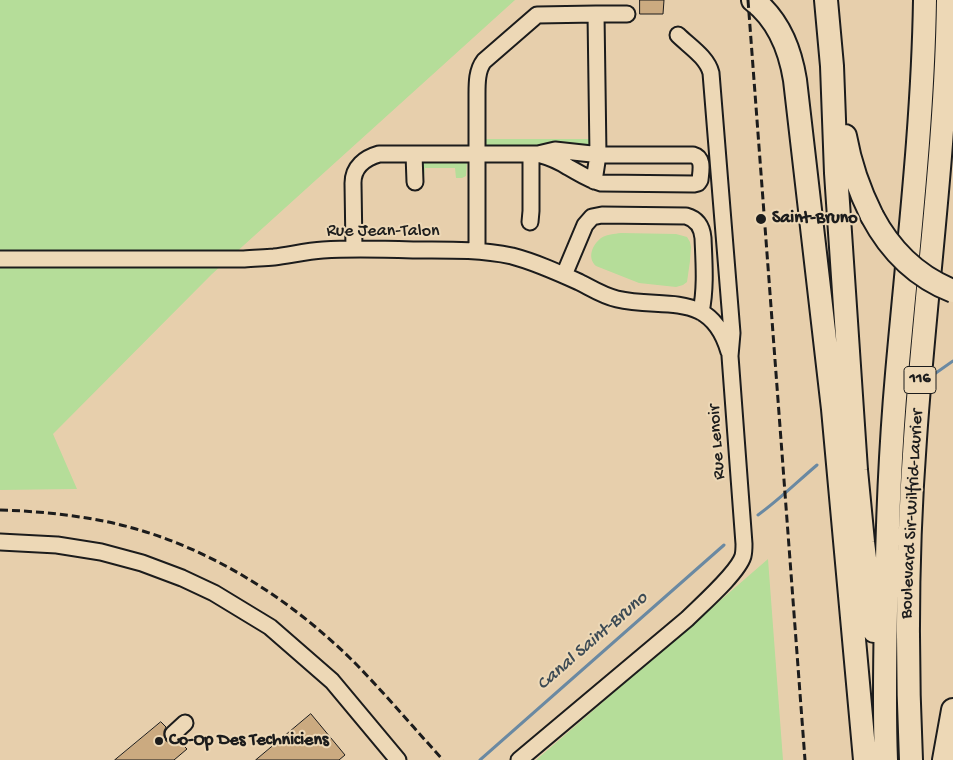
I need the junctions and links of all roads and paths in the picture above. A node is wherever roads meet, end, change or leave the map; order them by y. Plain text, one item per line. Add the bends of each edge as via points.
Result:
1 (753, 0) edge
2 (826, 0) edge
3 (925, 0) edge
4 (950, 0) edge
5 (953, 11) edge
6 (596, 14) junction
7 (627, 14) dead end
8 (678, 35) dead end
9 (832, 66) junction
10 (414, 154) junction
11 (477, 154) junction
12 (534, 154) junction
13 (598, 155) junction
14 (594, 181) junction
15 (414, 182) dead end
16 (722, 211) junction
17 (530, 222) dead end
18 (702, 231) junction
19 (354, 249) junction
20 (477, 251) junction
21 (0, 259) edge
22 (564, 275) junction
23 (953, 291) edge
24 (701, 312) junction
25 (730, 356) junction
26 (0, 542) edge
27 (953, 710) edge
28 (884, 719) junction
29 (185, 723) dead end
30 (173, 734) dead end
31 (398, 760) edge
32 (518, 760) edge
33 (865, 760) edge
34 (886, 760) edge
35 (911, 760) edge
36 (944, 760) edge

1 - 33 highway via 779,29 795,80 833,409
2 - 9 highway
3 - 28 highway, Boulevard Sir-Wilfrid-Laurier / 116 via 919,133 891,453
4 - 5 highway
4 - 35 highway, Boulevard Sir-Wilfrid-Laurier / 116 via 942,140 917,406 910,525
6 - 7 street
6 - 11 street via 538,15 484,61 477,86
6 - 13 street
8 - 16 street, Rue Lenoir via 709,66
9 - 23 highway, bridge via 850,161 872,216 892,248 910,266
9 - 28 highway via 856,470
10 - 11 street
10 - 15 street
10 - 19 street via 375,155 358,167 353,178
11 - 12 street
11 - 20 street
12 - 13 street via 555,150
12 - 14 street via 552,158
12 - 17 street
13 - 14 street
13 - 14 street via 697,156 700,160 700,182 609,184
16 - 18 street via 717,221
16 - 25 street, Rue Lenoir via 732,333
18 - 22 street via 698,223 686,216 596,216 585,225
18 - 24 street via 705,284
19 - 20 street, Rue Jean-Talon
19 - 21 street, Rue Jean-Talon via 244,259
20 - 22 street, Rue Jean-Talon via 513,257
22 - 24 street, Rue Jean-Talon via 615,299 680,305
24 - 25 street, Rue Jean-Talon via 726,341
25 - 32 street, Rue Lenoir via 744,544 740,562 687,618
26 - 31 street via 101,552 142,563 214,593 270,627 332,681
27 - 36 highway
28 - 34 highway, Boulevard Sir-Wilfrid-Laurier / 116
29 - 30 street

